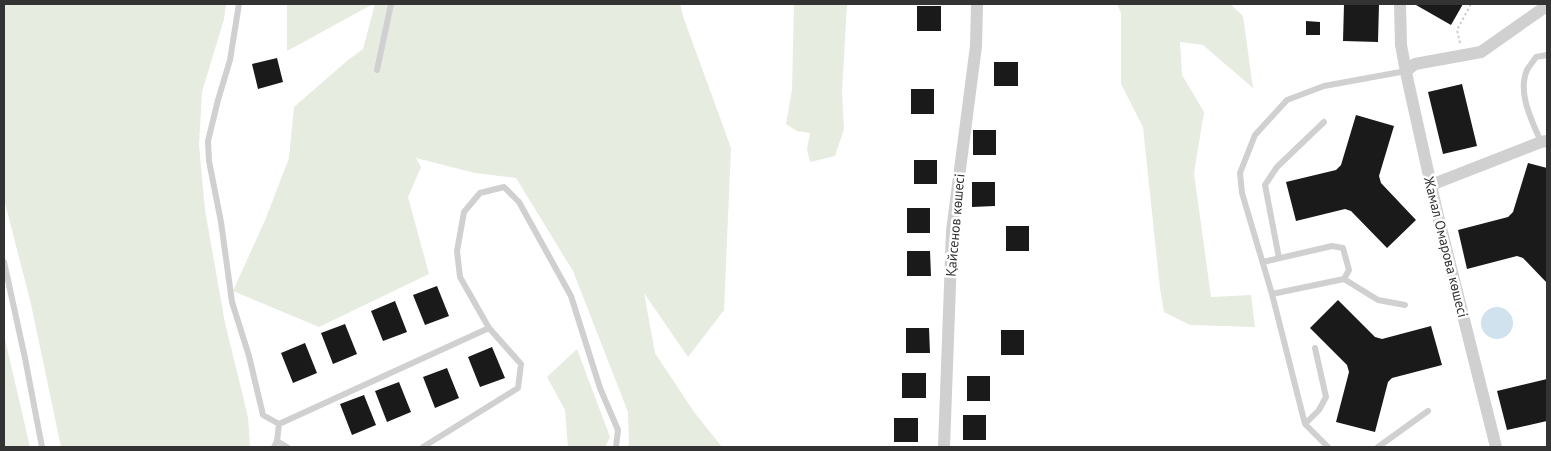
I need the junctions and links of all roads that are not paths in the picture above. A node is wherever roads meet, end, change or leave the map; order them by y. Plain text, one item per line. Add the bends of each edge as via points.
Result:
1 (239, 4) edge
2 (391, 4) edge
3 (977, 4) edge
4 (1400, 4) edge
5 (1408, 4) edge
6 (1545, 4) edge
7 (1401, 45) junction
8 (1547, 55) edge
9 (377, 70) dead end
10 (1406, 71) junction
11 (1324, 122) dead end
12 (1544, 142) edge
13 (1431, 185) junction
14 (1278, 258) junction
15 (4, 262) edge
16 (1263, 262) junction
17 (1344, 279) junction
18 (1272, 294) junction
19 (1405, 305) dead end
20 (489, 328) junction
21 (1315, 348) dead end
22 (1428, 411) dead end
23 (279, 424) junction
24 (1305, 424) junction
25 (276, 444) edge
26 (42, 447) edge
27 (287, 447) edge
28 (423, 447) edge
29 (616, 447) edge
30 (944, 447) edge
31 (1328, 447) edge
32 (1378, 447) edge
33 (1496, 447) edge

1 - 23 lane via 230,60 208,141 209,161 222,222 232,302 263,415
2 - 9 lane
3 - 30 street, Қайсенов көшесі via 976,46 952,231
4 - 7 street, Жамал Омарова көшесі
5 - 7 street via 1407,27
6 - 10 street via 1481,52 1416,64
7 - 10 street, Жамал Омарова көшесі
8 - 12 lane via 1536,58 1527,70 1523,88 1529,113
10 - 13 street, Жамал Омарова көшесі
10 - 16 lane via 1324,86 1287,100 1255,135 1240,173 1251,228
11 - 14 lane via 1276,166 1265,185
12 - 13 street
13 - 33 street, Жамал Омарова көшесі
14 - 16 lane
14 - 17 lane via 1332,246 1343,248 1349,270
15 - 26 lane
16 - 18 lane
17 - 18 lane
17 - 19 lane via 1378,300
18 - 24 lane
20 - 23 lane
20 - 28 lane via 521,364 518,388
20 - 29 lane via 460,278 457,251 464,212 480,193 504,187 519,202 571,296 600,388 618,430
21 - 24 lane via 1326,397
22 - 32 lane
23 - 25 lane
24 - 31 lane
25 - 27 lane

